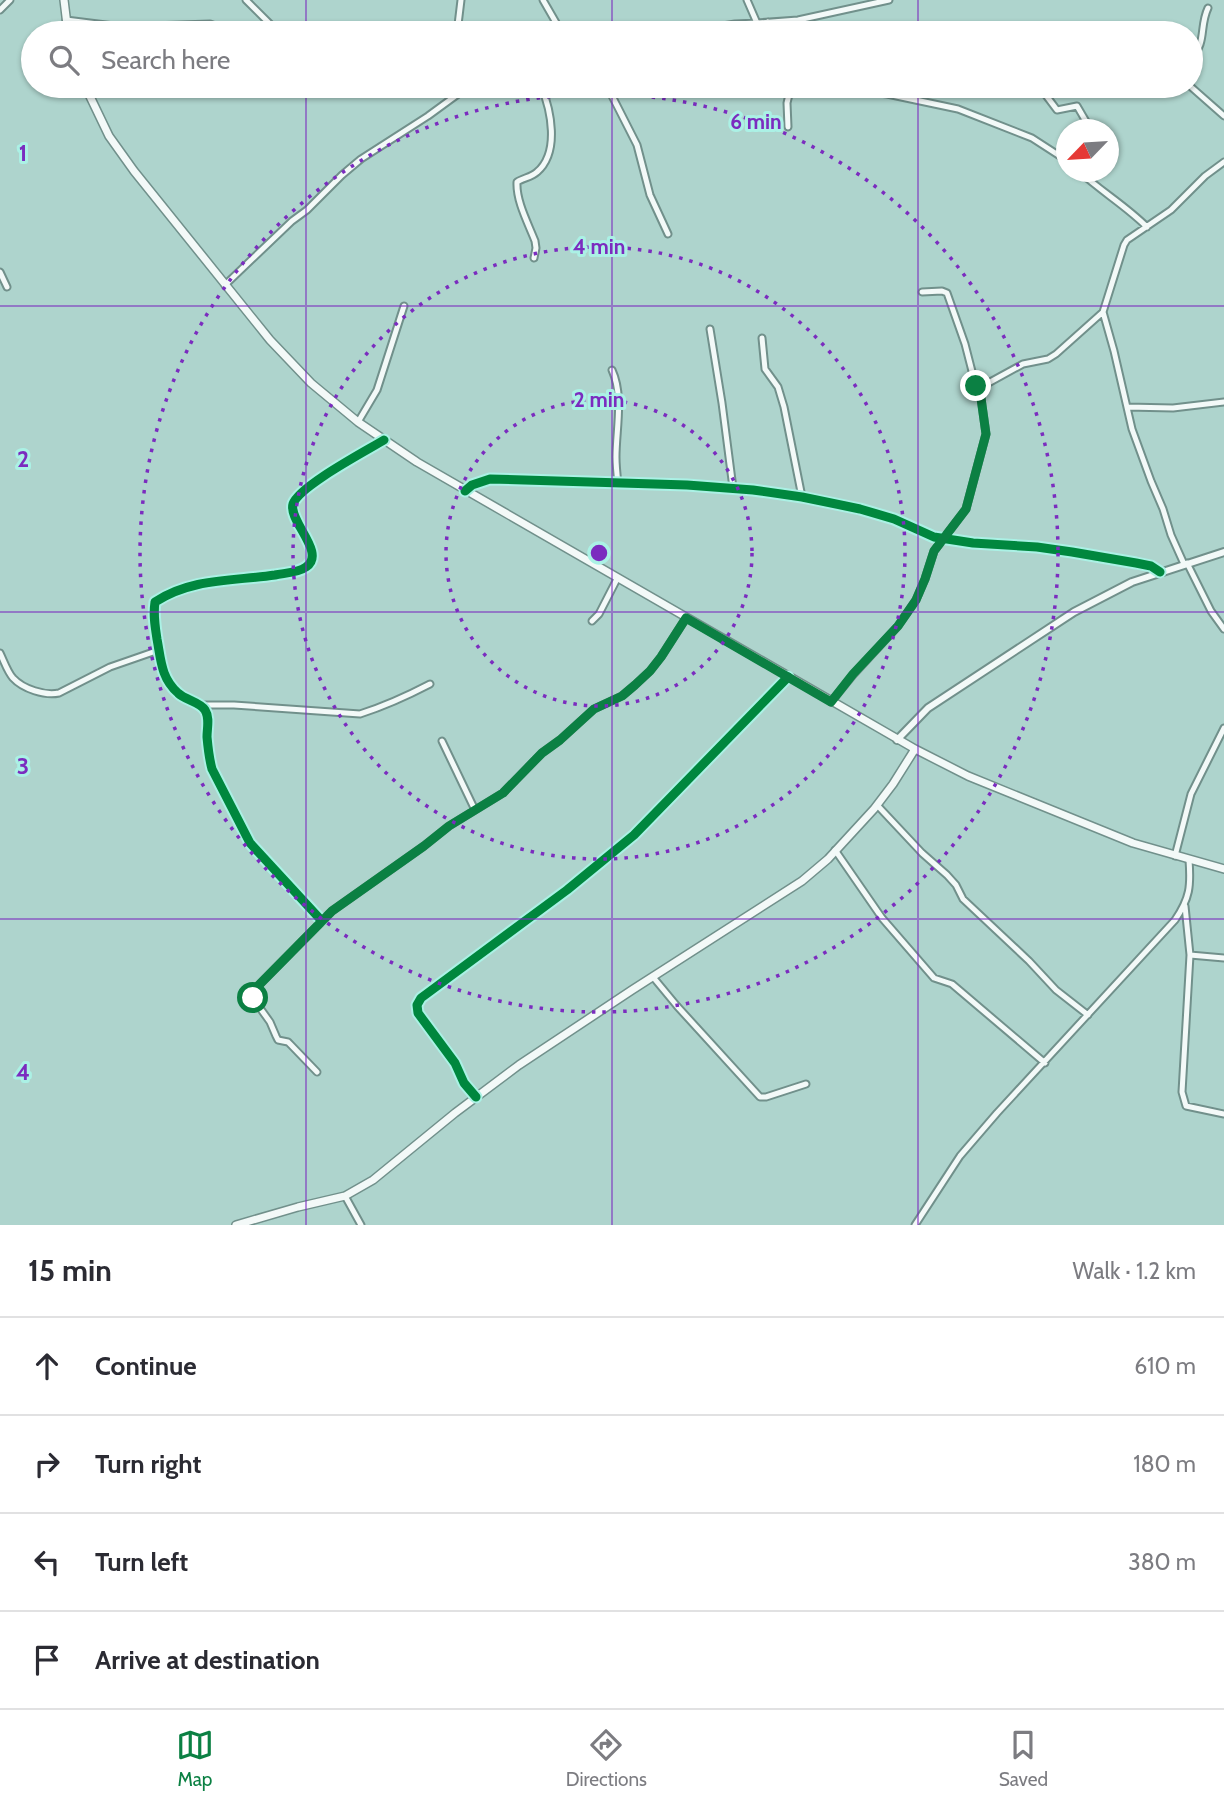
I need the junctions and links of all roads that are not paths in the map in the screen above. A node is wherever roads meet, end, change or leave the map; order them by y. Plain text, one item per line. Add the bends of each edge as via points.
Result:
1 (10, 0) edge
2 (64, 0) edge
3 (246, 0) edge
4 (461, 0) edge
5 (543, 0) edge
6 (747, 0) edge
7 (889, 0) edge
8 (1208, 8) dead end
9 (0, 10) edge
10 (65, 20) joint
11 (73, 21) edge
12 (268, 21) edge
13 (458, 21) edge
14 (555, 21) edge
15 (756, 21) edge
16 (783, 21) edge
17 (1203, 22) edge
18 (1203, 97) edge
19 (91, 98) edge
20 (448, 98) edge
21 (546, 98) edge
22 (613, 98) edge
23 (788, 98) edge
24 (909, 98) edge
25 (1048, 98) edge
26 (1224, 116) edge
27 (1085, 119) edge
28 (788, 127) dead end
29 (1056, 154) edge
30 (1224, 162) edge
31 (1091, 182) edge
32 (1147, 227) junction
33 (668, 234) dead end
34 (534, 258) dead end
35 (0, 272) edge
36 (225, 285) junction
37 (7, 287) dead end
38 (922, 292) dead end
39 (404, 306) dead end
40 (1103, 312) junction
41 (710, 329) dead end
42 (762, 338) dead end
43 (612, 370) dead end
44 (980, 391) junction
45 (1224, 402) edge
46 (1127, 407) junction
47 (358, 422) junction
48 (384, 440) junction
49 (618, 484) junction
50 (733, 488) junction
51 (465, 491) junction
52 (802, 497) junction
53 (943, 539) junction
54 (1224, 552) edge
55 (1185, 564) junction
56 (1160, 572) junction
57 (617, 579) junction
58 (686, 618) junction
59 (592, 621) dead end
60 (1224, 629) edge
61 (159, 650) junction
62 (0, 653) edge
63 (788, 677) junction
64 (430, 684) dead end
65 (831, 702) junction
66 (198, 705) junction
67 (1224, 728) edge
68 (897, 740) junction
69 (442, 741) dead end
70 (915, 750) junction
71 (877, 805) junction
72 (474, 810) junction
73 (835, 850) junction
74 (1175, 856) junction
75 (1189, 860) junction
76 (1224, 869) edge
77 (1185, 906) junction
78 (321, 920) junction
79 (1190, 955) junction
80 (1224, 958) edge
81 (653, 977) junction
82 (1088, 1015) junction
83 (1045, 1063) junction
84 (317, 1072) dead end
85 (806, 1084) dead end
86 (476, 1097) junction
87 (1224, 1114) edge
88 (345, 1196) junction
89 (236, 1225) edge
90 (361, 1225) edge
91 (915, 1225) edge

1 - 9 street
2 - 10 main road
3 - 12 street
4 - 13 street
5 - 14 street
6 - 15 street
7 - 16 street
8 - 17 street
10 - 11 street
18 - 26 street
19 - 36 main road via 109,136 134,171
20 - 36 street via 342,174
21 - 34 street via 550,149 536,174 517,182 535,241
22 - 33 street via 637,145 650,195
23 - 28 street
24 - 29 street via 958,109 1032,138
25 - 27 street via 1057,110 1077,106
30 - 32 street
31 - 32 street
32 - 40 street via 1124,245
35 - 37 street
36 - 47 main road via 311,383
38 - 44 street via 947,293
39 - 47 street via 377,390
40 - 44 street via 1056,354 1023,364
40 - 46 street
41 - 50 street
42 - 52 street via 765,369 778,387 784,407
43 - 49 street via 617,391
44 - 53 street via 986,434 966,509
45 - 46 street
46 - 55 street via 1140,455
47 - 48 main road
48 - 51 main road
48 - 61 street via 316,481 294,501 295,519 312,554 310,564 285,573 195,584 167,594 155,602 153,615
49 - 50 street
49 - 51 street via 490,480
50 - 52 street
51 - 57 main road
52 - 53 street via 894,519
53 - 56 street via 1072,552 1150,566
53 - 65 street via 910,609
54 - 55 street
55 - 56 street
55 - 60 street
56 - 68 street via 1074,612 928,708
57 - 58 main road
57 - 59 street
58 - 63 main road
58 - 72 street via 661,657 635,685 594,709 503,793
61 - 62 street via 50,695 15,681
61 - 66 street via 168,682
63 - 65 main road
63 - 86 street via 634,835 421,998 416,1005 418,1013
64 - 66 street via 360,714
65 - 68 main road
66 - 78 street via 208,718 212,769 250,843
67 - 74 street via 1191,794
68 - 70 main road
69 - 72 street
70 - 71 main road
70 - 74 main road via 1133,844
71 - 73 main road
71 - 82 street via 947,875 968,904
72 - 78 street
73 - 81 main road via 781,896
73 - 83 street via 882,918 934,978 952,984
74 - 75 main road
75 - 76 main road
75 - 77 street via 1190,892
77 - 79 street
77 - 82 street
78 - 84 street via 253,993 278,1040 292,1045
79 - 80 street
79 - 87 street via 1183,1102
81 - 85 street via 760,1097
81 - 86 main road
82 - 83 street
83 - 91 street via 960,1156
86 - 88 main road via 373,1180
88 - 89 main road
88 - 90 street

